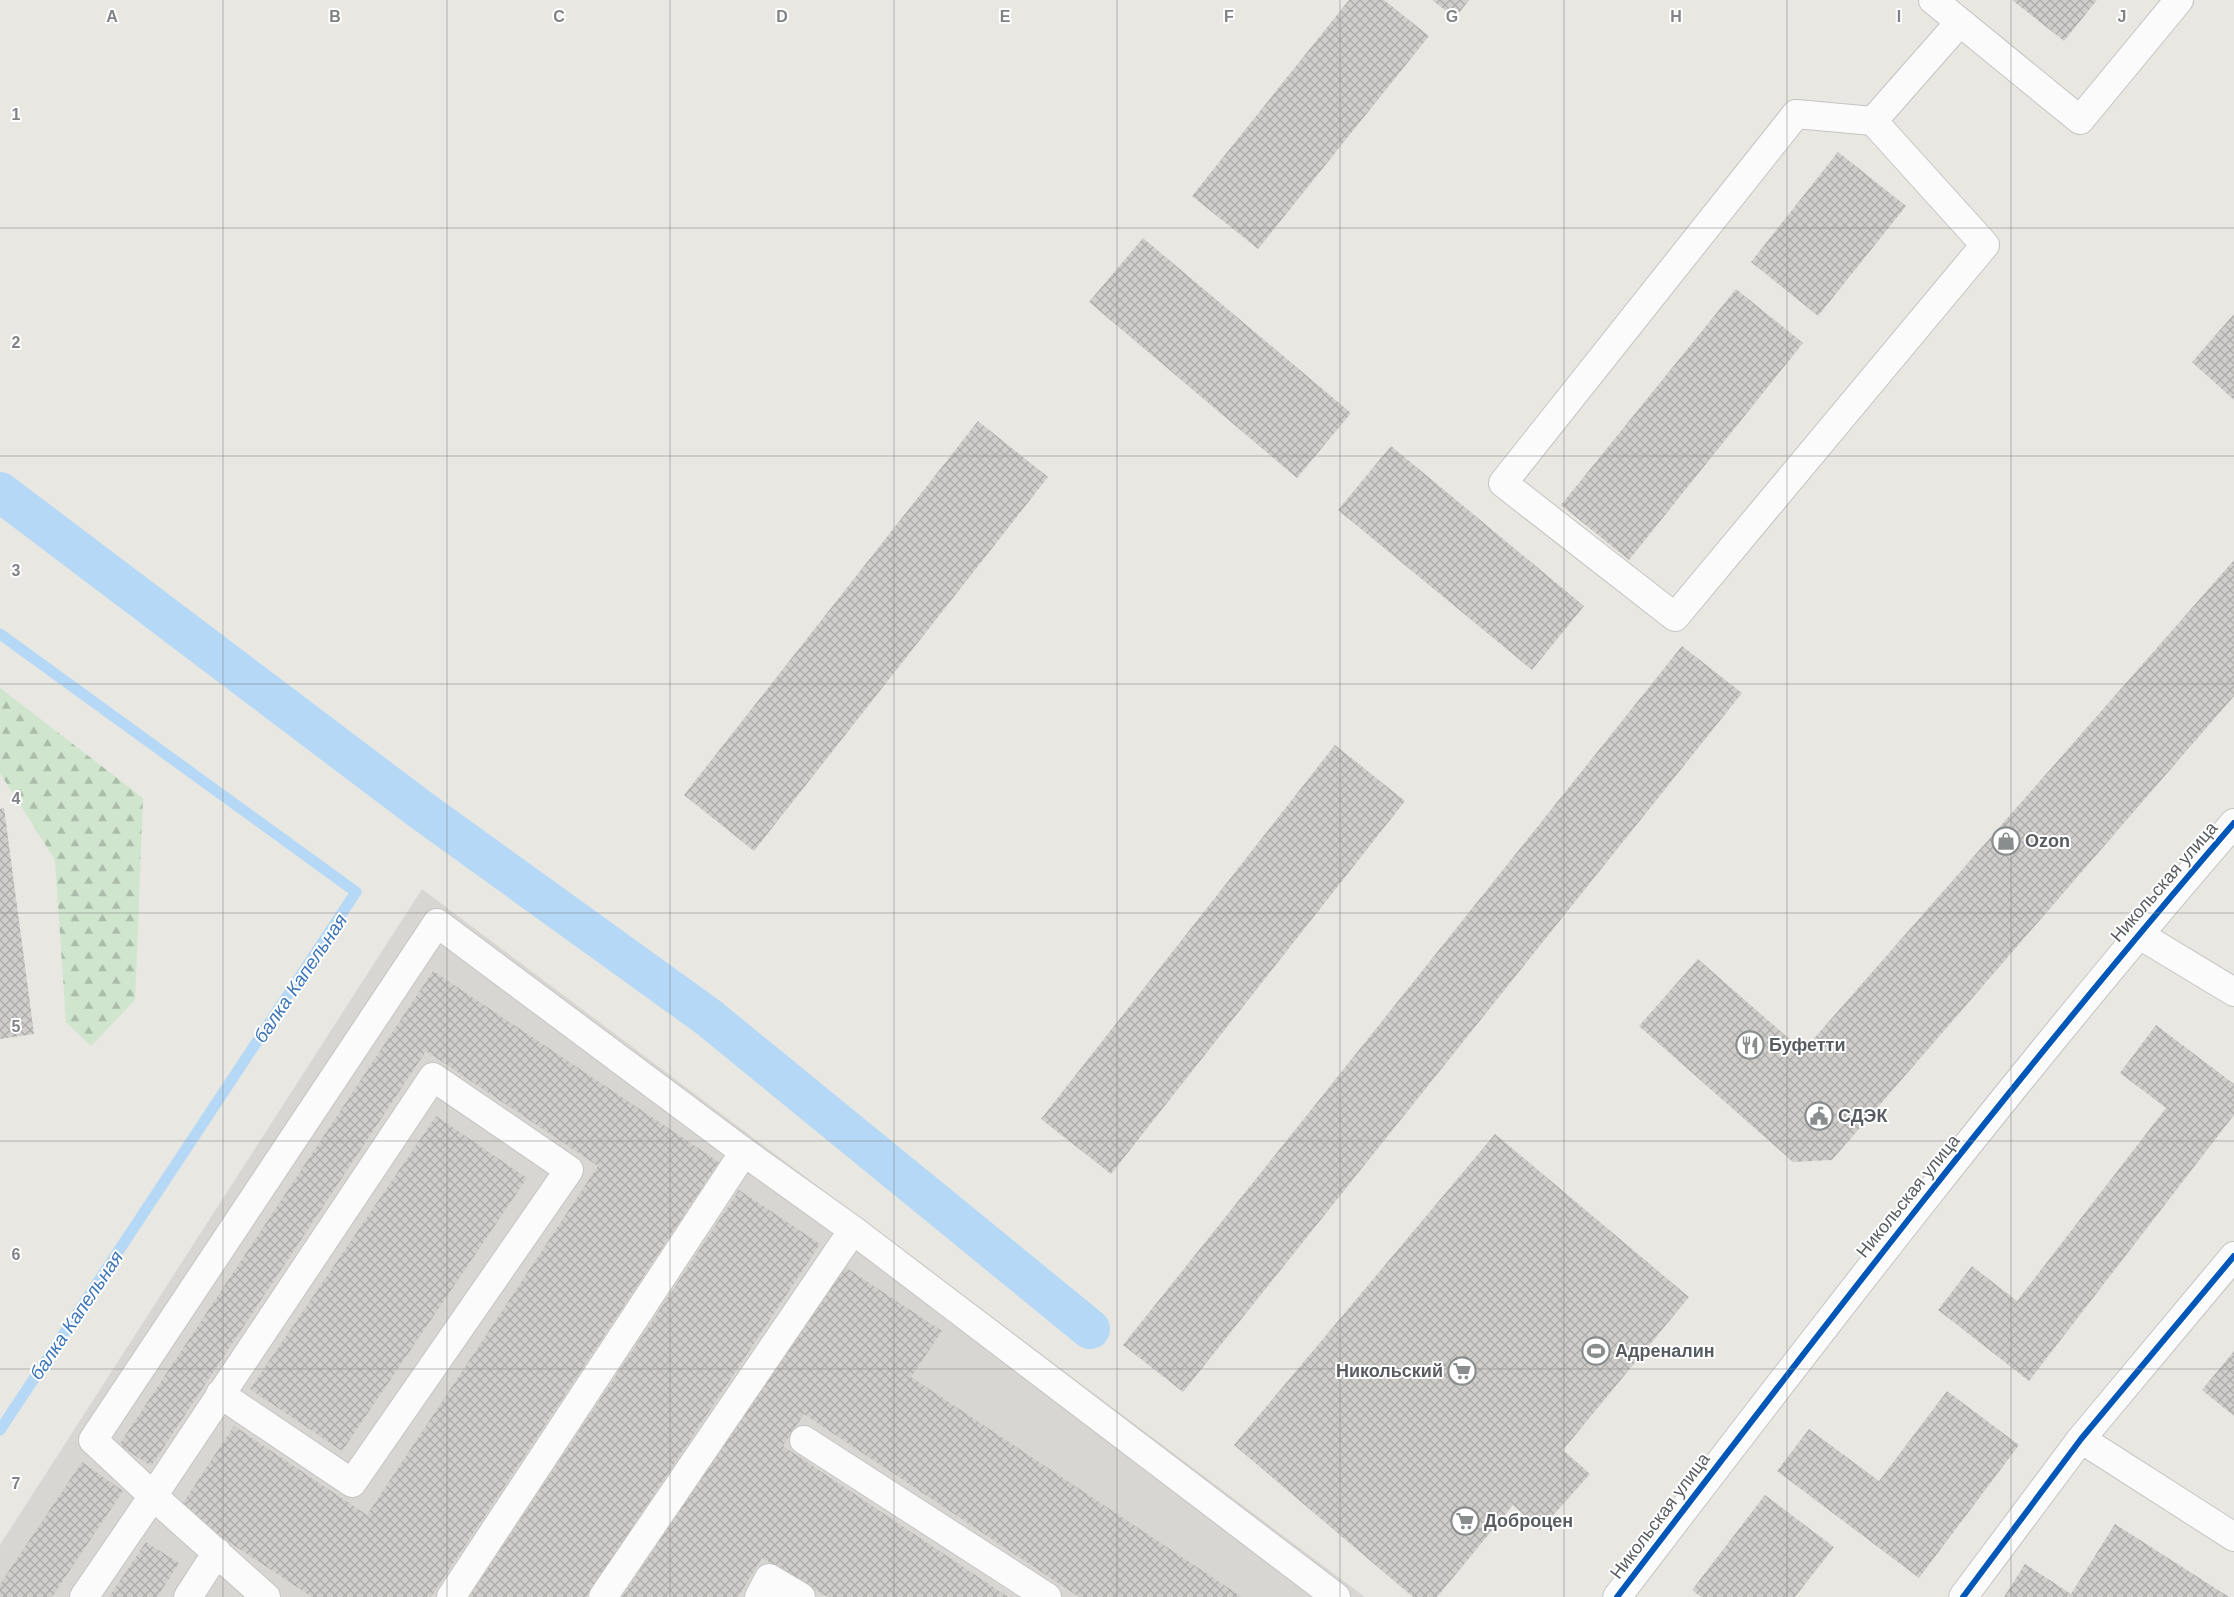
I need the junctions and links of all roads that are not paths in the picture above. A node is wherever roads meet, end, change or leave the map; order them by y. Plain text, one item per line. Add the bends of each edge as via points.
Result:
1 (1934, 0) edge
2 (2179, 0) edge
3 (1960, 22) junction
4 (1873, 121) junction
5 (2234, 823) edge
6 (2138, 934) junction
7 (2234, 992) edge
8 (744, 1152) junction
9 (853, 1230) junction
10 (2234, 1256) edge
11 (220, 1394) junction
12 (2081, 1439) junction
13 (804, 1440) dead end
14 (153, 1496) junction
15 (2234, 1537) edge
16 (217, 1552) junction
17 (84, 1597) edge
18 (188, 1597) edge
19 (266, 1597) edge
20 (451, 1597) edge
21 (603, 1597) edge
22 (759, 1597) edge
23 (801, 1597) edge
24 (1047, 1597) edge
25 (1336, 1597) edge
26 (1617, 1597) edge
27 (1963, 1597) edge

1 - 3 street
2 - 3 street via 2080,120
3 - 4 street
4 - 4 street via 1985,245 1675,616 1502,483 1796,114
5 - 6 street, Никольская улица
6 - 7 street
6 - 26 street, Никольская улица via 1847,1295
8 - 9 street
8 - 14 street via 437,923 93,1440
8 - 20 street
9 - 21 street
9 - 25 street
10 - 12 street
11 - 11 street via 433,1077 569,1170 352,1483
11 - 14 street
12 - 15 street
12 - 27 street
13 - 24 street
14 - 16 street
14 - 17 street
16 - 18 street
16 - 19 street
22 - 23 street via 769,1578

